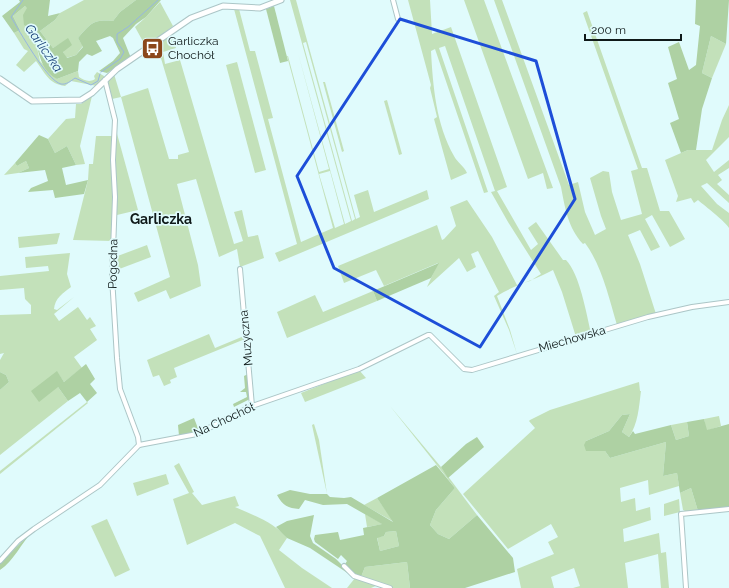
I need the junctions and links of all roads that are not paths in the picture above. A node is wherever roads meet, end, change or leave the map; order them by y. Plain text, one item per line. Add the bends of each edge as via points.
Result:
1 (281, 0) edge
2 (393, 0) edge
3 (398, 18) dead end
4 (0, 79) edge
5 (105, 80) junction
6 (240, 270) dead end
7 (729, 302) edge
8 (430, 335) joint
9 (252, 406) junction
10 (139, 444) junction
11 (729, 509) edge
12 (0, 561) edge
13 (344, 566) dead end
14 (390, 588) edge
15 (686, 588) edge

1 - 5 street via 260,8 223,6 198,15 116,69
2 - 3 street
4 - 5 street via 27,99 46,102 81,100
5 - 10 street, Pogodna via 115,120 112,277 117,358 120,390
6 - 9 street, Muzyczna
7 - 8 street, Miechowska via 648,317 472,370 464,369
8 - 9 street, Na Chochół via 359,369
9 - 10 street, Na Chochół via 197,434
10 - 12 street via 100,485 18,541
11 - 15 street via 681,514
13 - 14 street via 354,576

